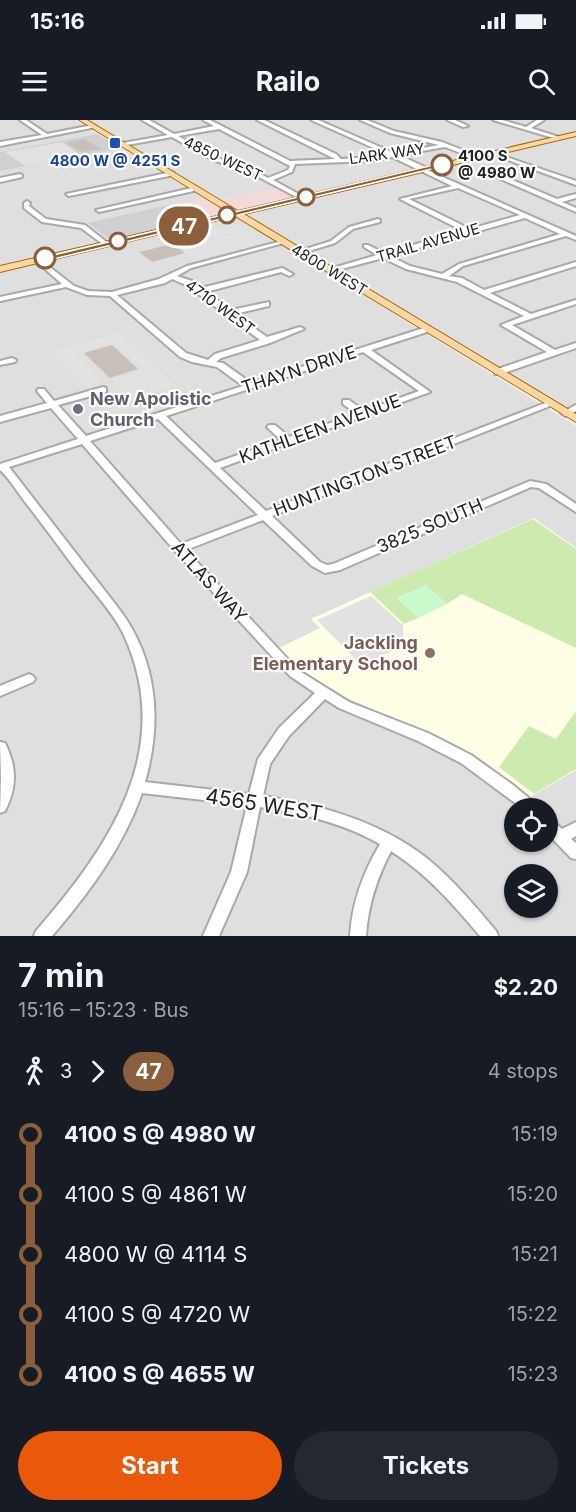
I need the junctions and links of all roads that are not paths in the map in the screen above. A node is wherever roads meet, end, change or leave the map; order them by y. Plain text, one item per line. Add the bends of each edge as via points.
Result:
1 (23, 120) edge
2 (82, 120) edge
3 (145, 120) edge
4 (206, 120) edge
5 (260, 120) edge
6 (314, 120) edge
7 (364, 120) edge
8 (449, 120) edge
9 (496, 120) edge
10 (541, 120) edge
11 (438, 122) dead end
12 (465, 126) dead end
13 (93, 127) junction
14 (219, 127) junction
15 (399, 128) dead end
16 (526, 129) junction
17 (389, 131) junction
18 (576, 134) edge
19 (47, 135) junction
20 (173, 135) junction
21 (559, 138) junction
22 (0, 144) edge
23 (123, 145) junction
24 (446, 145) junction
25 (494, 153) junction
26 (392, 155) junction
27 (476, 157) junction
28 (339, 160) junction
29 (291, 163) junction
30 (423, 170) junction
31 (491, 173) dead end
32 (172, 174) junction
33 (21, 176) dead end
34 (268, 180) junction
35 (0, 181) edge
36 (576, 183) edge
37 (458, 186) junction
38 (8, 187) dead end
39 (196, 189) junction
40 (99, 190) junction
41 (69, 194) dead end
42 (576, 196) edge
43 (108, 197) dead end
44 (302, 198) junction
45 (558, 201) junction
46 (27, 203) dead end
47 (99, 210) dead end
48 (576, 210) edge
49 (449, 212) dead end
50 (236, 213) junction
51 (435, 215) junction
52 (525, 216) junction
53 (378, 221) dead end
54 (468, 231) junction
55 (566, 234) junction
56 (576, 238) edge
57 (284, 242) junction
58 (106, 244) junction
59 (366, 246) dead end
60 (299, 252) junction
61 (383, 255) junction
62 (38, 260) junction
63 (576, 264) edge
64 (0, 269) edge
65 (330, 270) junction
66 (290, 274) dead end
67 (171, 276) junction
68 (444, 276) junction
69 (68, 287) junction
70 (200, 291) junction
71 (483, 293) junction
72 (112, 294) junction
73 (0, 299) edge
74 (576, 302) edge
75 (266, 304) dead end
76 (229, 313) junction
77 (531, 317) junction
78 (300, 329) dead end
79 (427, 329) junction
80 (267, 341) junction
81 (576, 345) edge
82 (364, 349) junction
83 (553, 352) junction
84 (12, 360) dead end
85 (0, 363) edge
86 (210, 363) junction
87 (498, 372) junction
88 (249, 386) junction
89 (103, 390) dead end
90 (41, 391) dead end
91 (346, 402) dead end
92 (50, 404) junction
93 (551, 404) junction
94 (576, 408) edge
95 (565, 412) junction
96 (363, 414) junction
97 (159, 415) junction
98 (0, 419) edge
99 (576, 419) edge
100 (272, 427) dead end
101 (82, 440) junction
102 (288, 441) junction
103 (2, 466) edge
104 (214, 467) junction
105 (576, 509) edge
106 (264, 515) junction
107 (178, 549) junction
108 (29, 679) dead end
109 (0, 691) edge
110 (322, 693) junction
111 (0, 747) edge
112 (138, 787) junction
113 (519, 798) edge
114 (254, 801) junction
115 (0, 807) edge
116 (576, 828) edge
117 (560, 838) joint
118 (389, 841) junction
119 (576, 853) edge
120 (42, 936) edge
121 (211, 936) edge
122 (358, 936) edge
123 (490, 936) edge

1 - 19 street
2 - 13 main road, 4800 WEST
3 - 20 street, 4850 WEST
4 - 14 street
5 - 28 street
6 - 26 street
7 - 17 street
8 - 11 street
8 - 12 street
9 - 16 street
10 - 16 street
13 - 19 street
13 - 23 main road, 4800 WEST
14 - 20 street
14 - 29 street
15 - 17 street
16 - 21 street
17 - 24 street
18 - 21 main road
19 - 22 street
20 - 23 street
20 - 34 street, 4850 WEST via 218,160
21 - 25 main road
23 - 32 main road, 4800 WEST
24 - 26 street, LARK WAY
24 - 27 street
25 - 27 main road
25 - 36 street
26 - 28 street, LARK WAY
26 - 30 street
27 - 30 main road
28 - 29 street, LARK WAY
29 - 34 street via 292,170
30 - 37 street
30 - 44 main road
31 - 45 street
32 - 39 main road, 4800 WEST
32 - 40 street
33 - 35 street
34 - 44 street, 4850 WEST
35 - 38 street
37 - 51 street via 403,200
37 - 52 street
39 - 47 street
39 - 50 main road, 4800 WEST
40 - 41 street
40 - 43 street
42 - 45 street
44 - 50 main road
45 - 48 street
46 - 58 street via 26,207 40,219 80,225
49 - 51 street
50 - 57 main road, 4800 WEST
50 - 58 main road
51 - 54 street
52 - 54 street, TRAIL AVENUE
52 - 55 street
53 - 60 street via 351,228 333,242
54 - 61 street, TRAIL AVENUE
55 - 56 street
55 - 68 street via 461,265
57 - 60 main road, 4800 WEST
57 - 67 street via 189,267
58 - 62 main road
59 - 61 street
60 - 65 main road, 4800 WEST
61 - 65 street, TRAIL AVENUE
61 - 68 street via 408,268
62 - 64 main road
62 - 69 street
63 - 71 street
65 - 79 main road, 4800 WEST
66 - 70 street via 282,270
67 - 70 street, 4710 WEST
67 - 72 street
68 - 71 street
69 - 72 street
69 - 73 street
70 - 76 street, 4710 WEST
71 - 77 street
72 - 86 street via 183,354
74 - 77 street
75 - 76 street
76 - 80 street, 4710 WEST
77 - 83 street via 505,325
78 - 80 street
79 - 82 street, THAYN DRIVE
79 - 87 main road, 4800 WEST
80 - 86 street via 218,356
81 - 83 street
82 - 88 street, THAYN DRIVE
82 - 96 street, KATHLEEN AVENUE via 426,392
83 - 87 street
84 - 85 street
86 - 88 street via 224,367
87 - 93 main road, 4800 WEST
88 - 97 street, THAYN DRIVE
89 - 92 street
90 - 92 street, ATLAS WAY
91 - 96 street
92 - 98 street
92 - 101 street, ATLAS WAY
93 - 95 main road, 4800 WEST
93 - 106 street, HUNTINGTON STREET
94 - 95 street
95 - 99 main road, 4800 WEST
96 - 102 street, KATHLEEN AVENUE
97 - 101 street, THAYN DRIVE
97 - 104 street
100 - 102 street
101 - 103 street, THAYN DRIVE
101 - 107 street, ATLAS WAY
102 - 104 street, KATHLEEN AVENUE
103 - 112 street via 118,617 137,651 145,672 150,724
104 - 106 street
105 - 106 street, 3825 SOUTH via 536,483 527,484 325,569
106 - 107 street, HUNTINGTON STREET
107 - 110 street, ATLAS WAY via 276,655
108 - 109 street
110 - 113 street, ATLAS WAY via 363,715 451,751
110 - 114 street via 272,748 263,764
111 - 115 street via 9,777
112 - 114 street, 4565 WEST
112 - 120 street via 106,855
114 - 118 street, 4565 WEST via 321,812 357,824
114 - 121 street via 239,872
116 - 117 street
117 - 119 street
118 - 122 street via 366,885
118 - 123 street, 4565 WEST via 441,881

